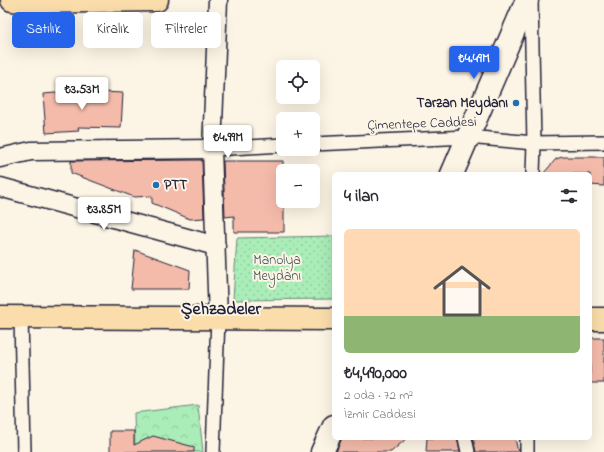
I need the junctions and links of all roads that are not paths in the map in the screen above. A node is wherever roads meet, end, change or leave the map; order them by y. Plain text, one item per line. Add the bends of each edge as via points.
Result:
1 (156, 0) edge
2 (218, 0) edge
3 (527, 0) edge
4 (531, 0) edge
5 (26, 1) edge
6 (468, 137) junction
7 (604, 142) edge
8 (534, 143) junction
9 (320, 144) edge
10 (276, 145) edge
11 (212, 149) junction
12 (0, 158) edge
13 (453, 172) edge
14 (533, 172) edge
15 (0, 187) edge
16 (216, 246) junction
17 (11, 317) edge
18 (218, 318) junction
19 (332, 319) edge
20 (592, 319) edge
21 (604, 319) edge
22 (332, 430) edge
23 (465, 440) edge
24 (527, 440) edge
25 (24, 452) edge
26 (213, 452) edge
27 (322, 452) edge
28 (468, 452) edge
29 (527, 452) edge

1 - 5 main road
2 - 11 street
3 - 6 main road
4 - 8 street
6 - 8 street, Çimentepe Caddesi
6 - 9 street, Çimentepe Caddesi
6 - 13 main road
7 - 8 street, Çimentepe Caddesi
8 - 14 street
10 - 11 street
11 - 12 street via 31,151
11 - 16 street
15 - 16 street
16 - 18 street
17 - 18 main road
17 - 25 street
18 - 19 main road
18 - 26 street
20 - 21 main road
22 - 27 main road
23 - 28 street
24 - 29 street

